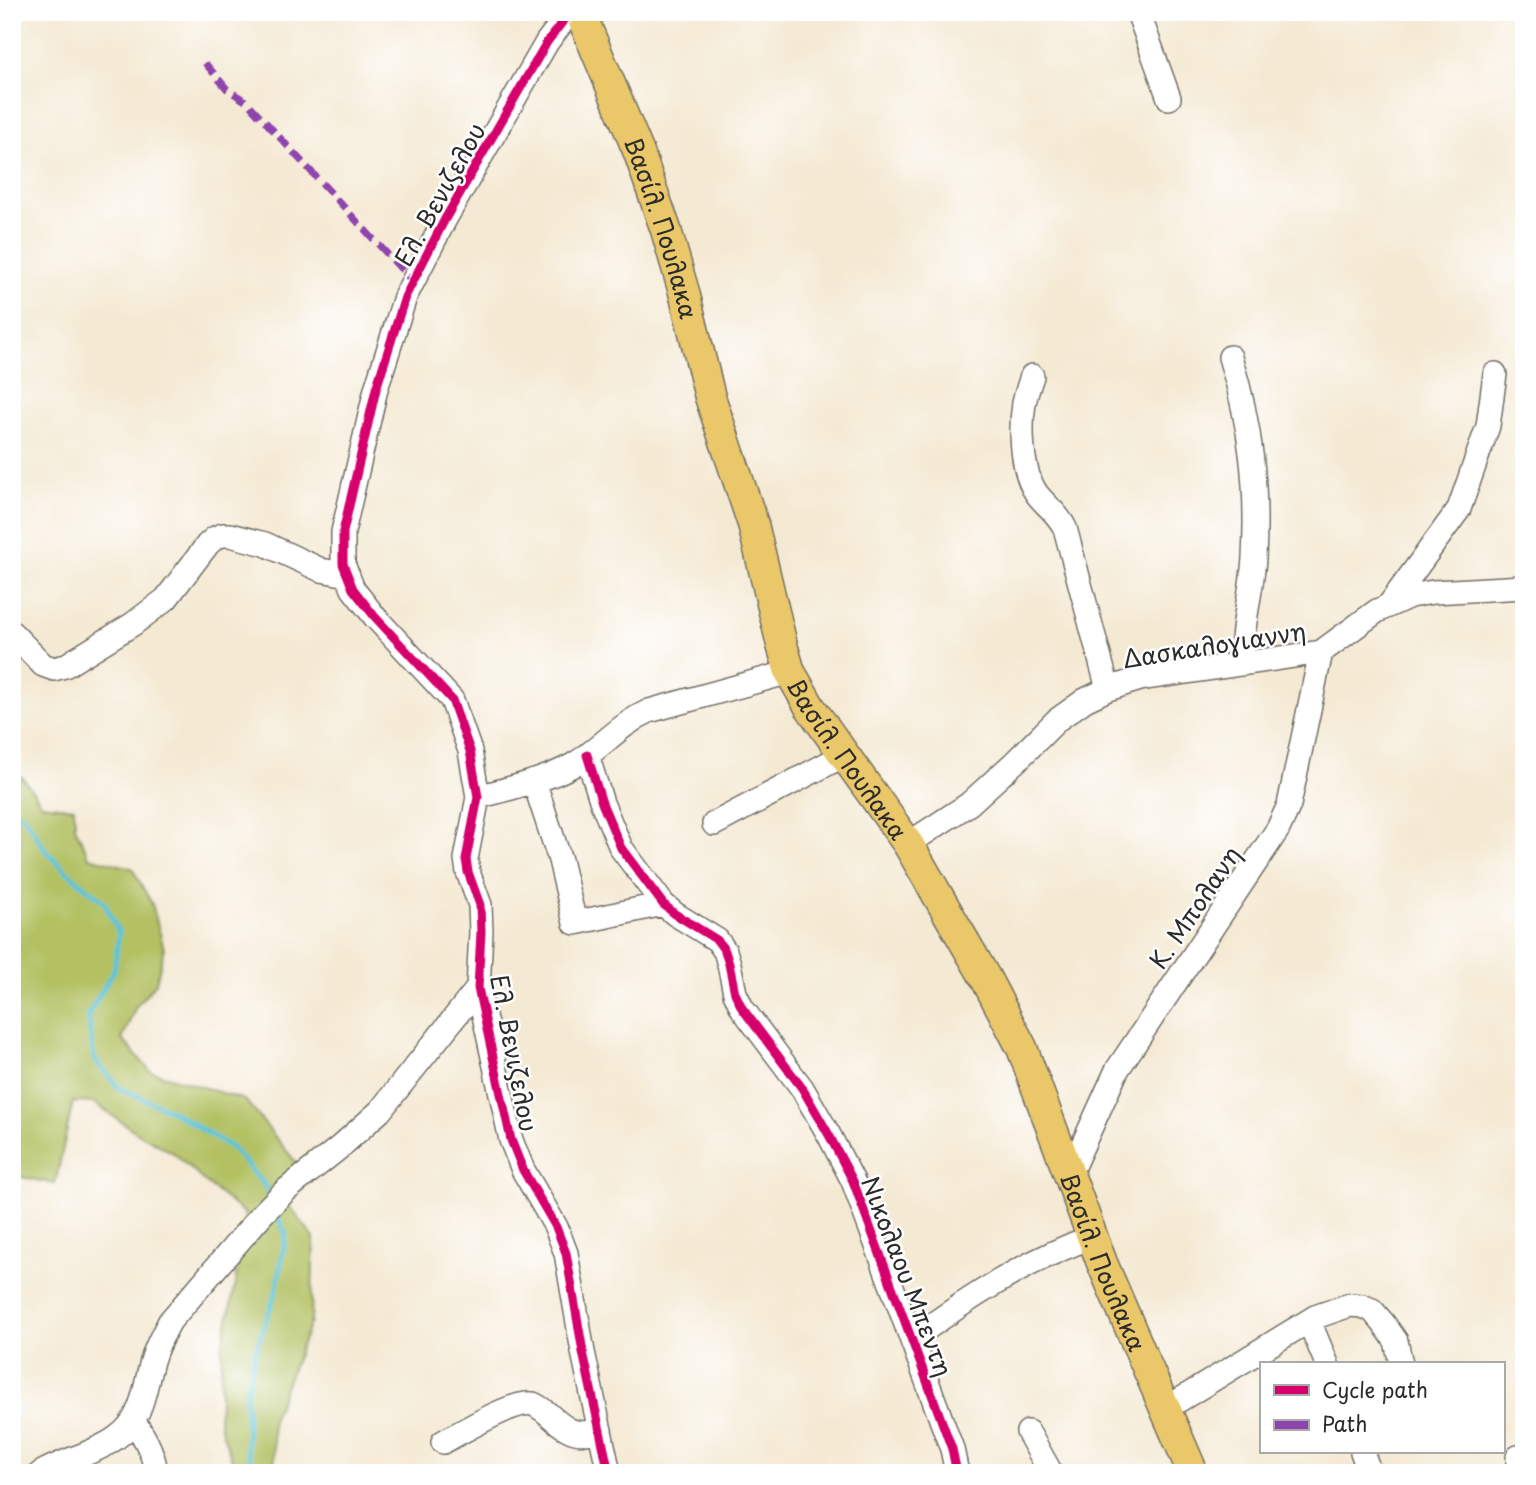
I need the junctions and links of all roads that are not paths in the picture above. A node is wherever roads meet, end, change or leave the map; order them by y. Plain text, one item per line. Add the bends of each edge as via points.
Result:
1 (574, 12) edge
2 (580, 12) edge
3 (1138, 12) edge
4 (1169, 98) dead end
5 (1230, 357) dead end
6 (1494, 374) dead end
7 (1032, 376) dead end
8 (348, 575) junction
9 (1524, 587) edge
10 (1390, 604) junction
11 (12, 632) edge
12 (1321, 653) junction
13 (1243, 664) junction
14 (790, 672) junction
15 (1108, 689) junction
16 (587, 755) junction
17 (844, 755) junction
18 (534, 781) junction
19 (478, 797) junction
20 (714, 824) dead end
21 (908, 844) junction
22 (663, 904) junction
23 (478, 988) junction
24 (1069, 1175) junction
25 (1092, 1237) junction
26 (1309, 1321) junction
27 (912, 1339) junction
28 (1325, 1362) edge
29 (1401, 1362) edge
30 (1165, 1409) junction
31 (134, 1422) junction
32 (600, 1430) junction
33 (1028, 1432) dead end
34 (443, 1442) dead end
35 (1363, 1454) edge
36 (41, 1473) edge
37 (156, 1473) edge
38 (609, 1473) edge
39 (957, 1473) edge
40 (1051, 1473) edge
41 (1193, 1473) edge
42 (1370, 1473) edge

1 - 8 street, Ελ. Βενιζελου via 547,42 405,297 376,389 343,532 343,564
2 - 14 main road, Βασίλ. Πουλακα via 666,230 710,397 753,524
3 - 4 street
5 - 13 street via 1253,460 1254,559
6 - 10 street via 1488,426 1459,509
7 - 15 street via 1023,425 1028,474 1038,495 1065,528
8 - 11 street via 321,570 265,544 222,535 208,544 166,599 65,666 43,665
8 - 19 street, Ελ. Βενιζελου via 375,617 452,700 470,751
9 - 10 street, Δασκαλογιαννη via 1433,592
10 - 12 street, Δασκαλογιαννη
12 - 13 street, Δασκαλογιαννη
12 - 24 street, Κ. Μπολανη via 1289,805 1278,829 1117,1070
13 - 15 street, Δασκαλογιαννη via 1140,679
14 - 16 street via 649,711
14 - 17 main road, Βασίλ. Πουλακα
15 - 21 street, Δασκαλογιαννη via 1058,720 969,804
16 - 18 street
16 - 22 street, Νικολαου Μπεντη via 621,848
17 - 20 street
17 - 21 main road, Βασίλ. Πουλακα
18 - 19 street
18 - 22 street via 561,860 575,923
19 - 23 street, Ελ. Βενιζελου via 466,859 480,905
21 - 24 main road, Βασίλ. Πουλακα via 1023,1048
22 - 27 street, Νικολαου Μπεντη via 717,940 725,951 742,1008 802,1088 853,1181
23 - 31 street via 380,1111 285,1191 170,1321 156,1348
23 - 32 street, Ελ. Βενιζελου via 511,1140 566,1253
24 - 25 main road, Βασίλ. Πουλακα
25 - 27 street via 1007,1275
25 - 30 main road, Βασίλ. Πουλακα
26 - 28 street
26 - 29 street via 1350,1305 1372,1310 1396,1341
26 - 30 street
27 - 39 street, Νικολαου Μπεντη
30 - 41 main road, Βασίλ. Πουλακα
31 - 36 street via 97,1449
31 - 37 street via 143,1434
32 - 34 street via 580,1434 542,1409 523,1404
32 - 38 street, Ελ. Βενιζελου
33 - 40 street
35 - 42 street

